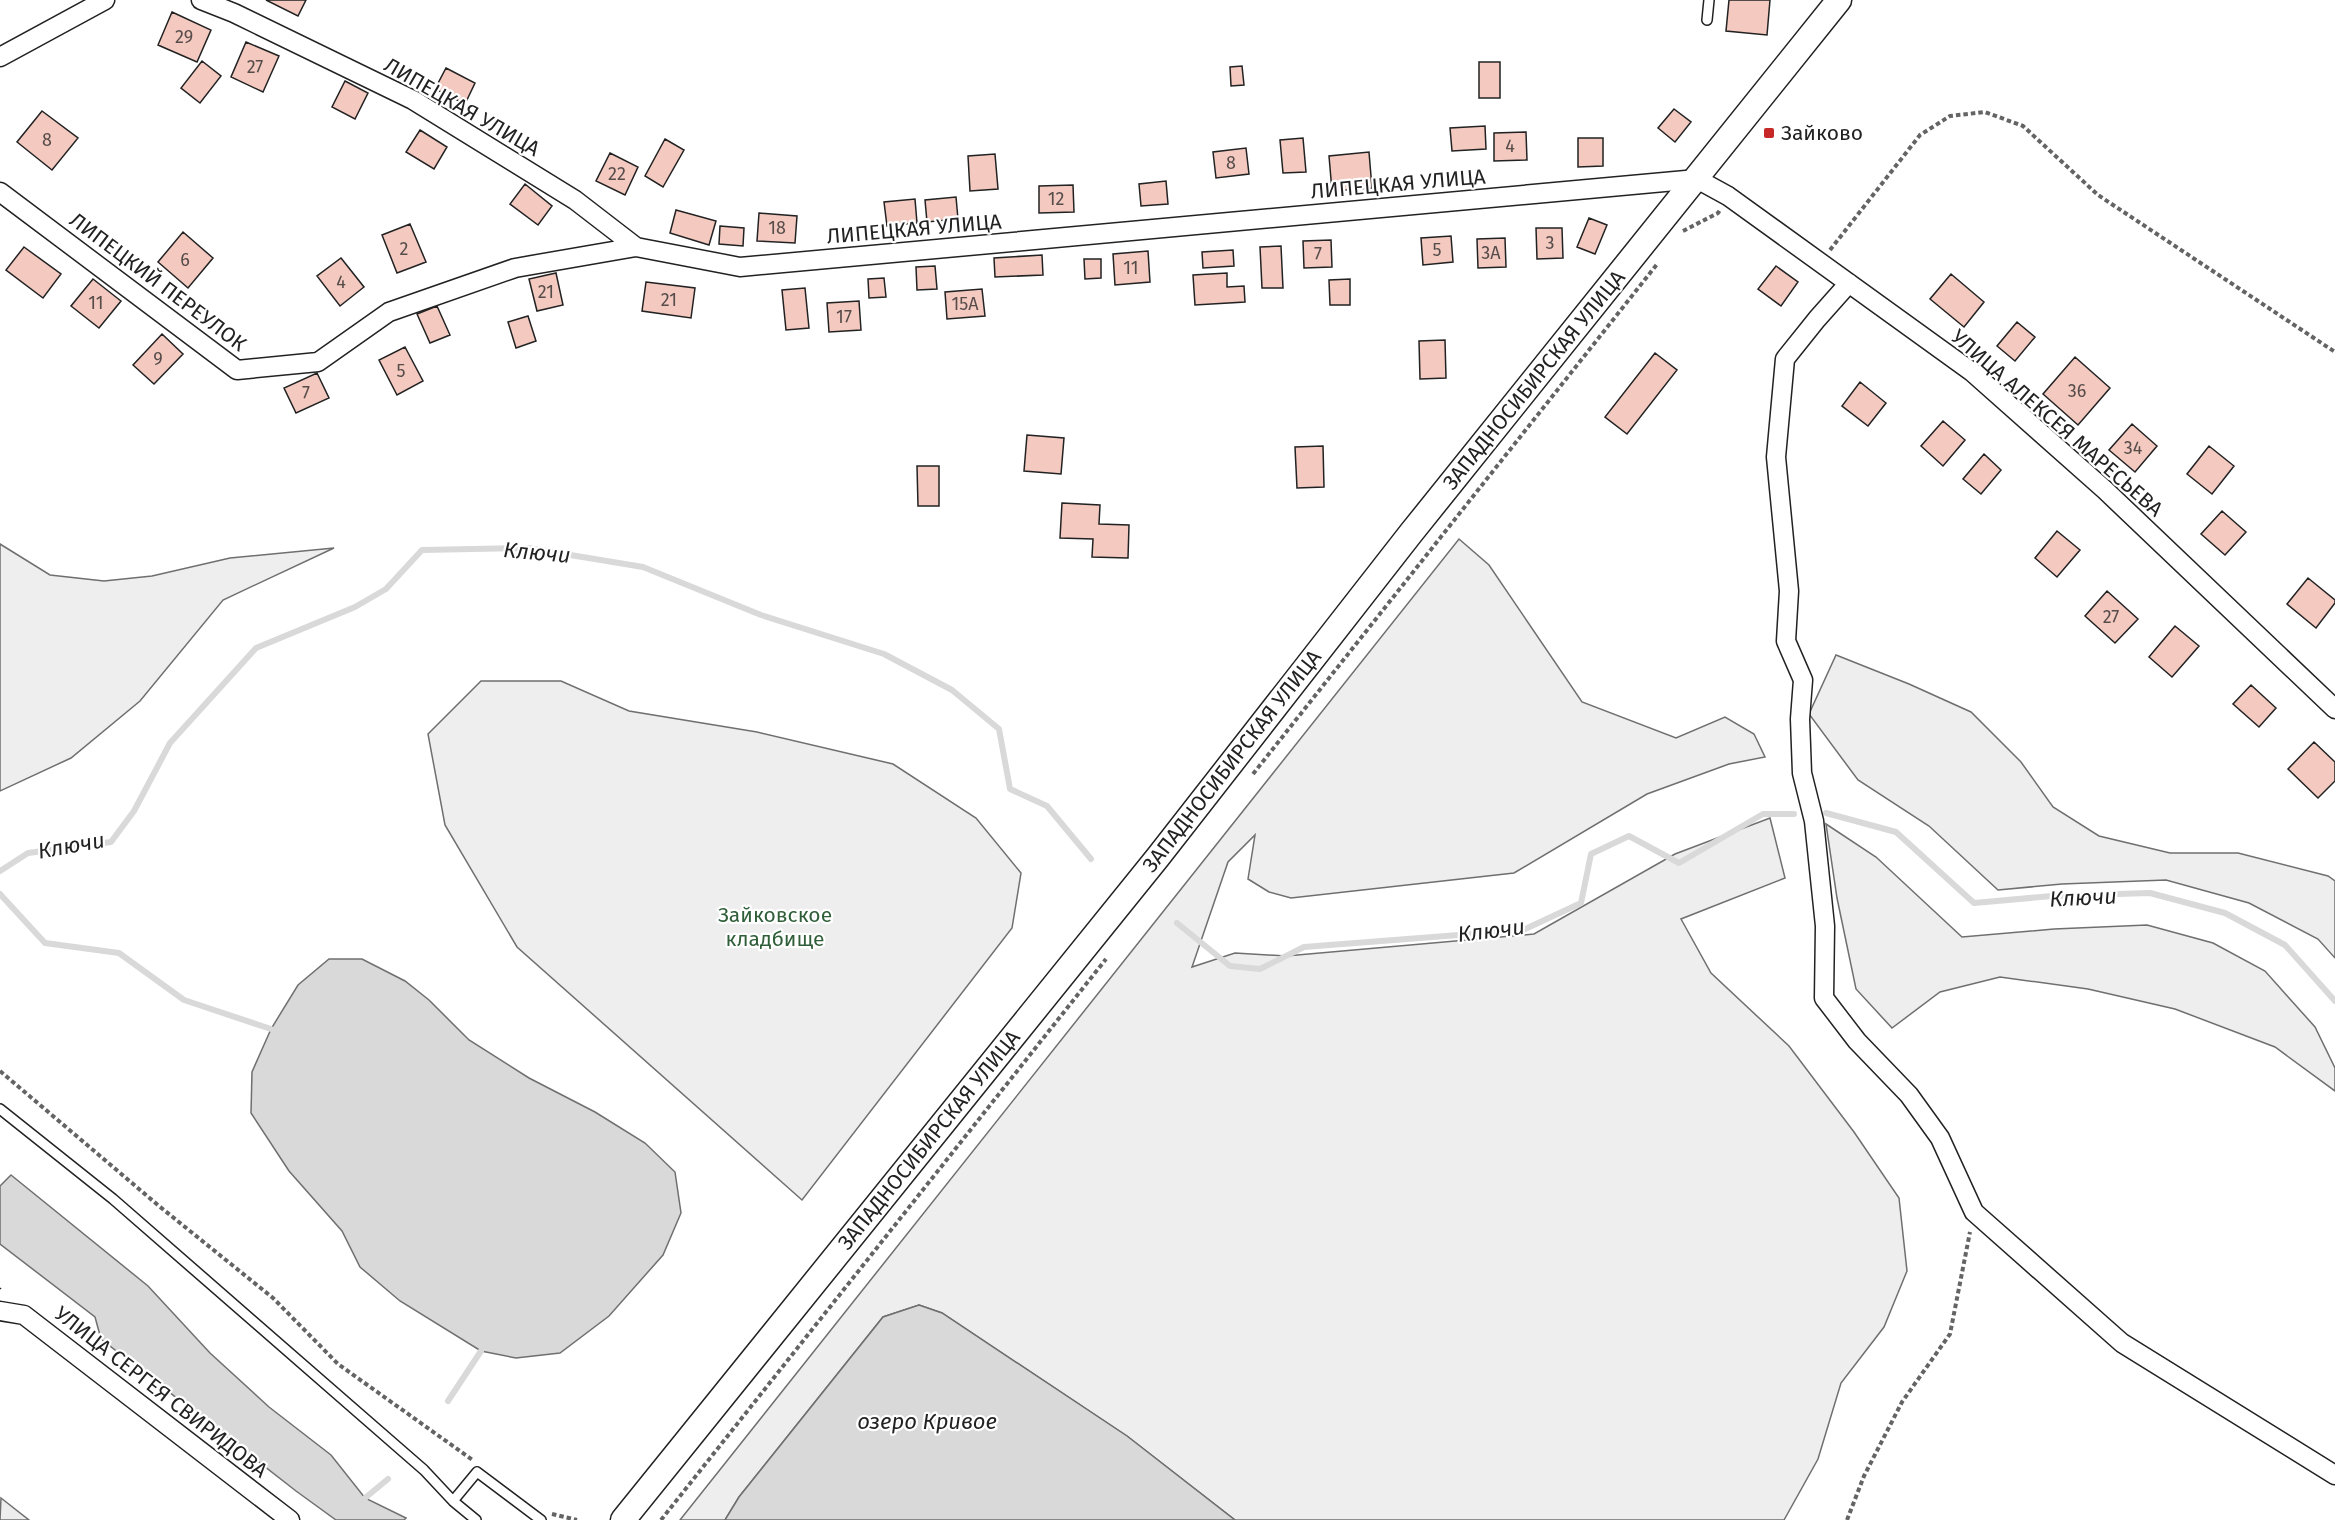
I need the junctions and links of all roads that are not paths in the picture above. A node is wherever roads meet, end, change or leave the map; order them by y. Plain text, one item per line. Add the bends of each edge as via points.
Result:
1 (105, 0) edge
2 (201, 0) edge
3 (1709, 0) edge
4 (1839, 0) edge
5 (236, 7) edge
6 (1707, 20) dead end
7 (0, 57) edge
8 (1697, 179) junction
9 (0, 192) edge
10 (636, 247) junction
11 (1849, 283) junction
12 (2335, 709) edge
13 (0, 1109) edge
14 (0, 1311) edge
15 (2335, 1475) edge
16 (453, 1501) junction
17 (290, 1520) edge
18 (476, 1520) edge
19 (541, 1520) edge
20 (623, 1520) edge

1 - 7 street
2 - 5 street, ЛИПЕЦКАЯ УЛИЦА
3 - 6 lane
4 - 8 main road, ЗАПАДНОСИБИРСКАЯ УЛИЦА
5 - 10 street, ЛИПЕЦКАЯ УЛИЦА via 413,100 575,200
8 - 10 street, ЛИПЕЦКАЯ УЛИЦА via 740,267
8 - 11 street, УЛИЦА АЛЕКСЕЯ МАРЕСЬЕВА via 1728,196
8 - 20 main road, ЗАПАДНОСИБИРСКАЯ УЛИЦА via 1411,533 1158,857
9 - 10 street, ЛИПЕЦКИЙ ПЕРЕУЛОК via 237,370 318,362 389,312 515,268
11 - 12 street, УЛИЦА АЛЕКСЕЯ МАРЕСЬЕВА via 1972,372 2105,490
11 - 15 street via 1785,359 1776,457 1789,591 1786,641 1803,680 1802,773 1814,820 1825,926 1824,998 1857,1041 1909,1095 1940,1138 1974,1212 2122,1343
13 - 16 lane via 113,1198 424,1470
14 - 17 street, УЛИЦА СЕРГЕЯ СВИРИДОВА via 24,1315
16 - 18 lane
16 - 19 lane via 477,1472

